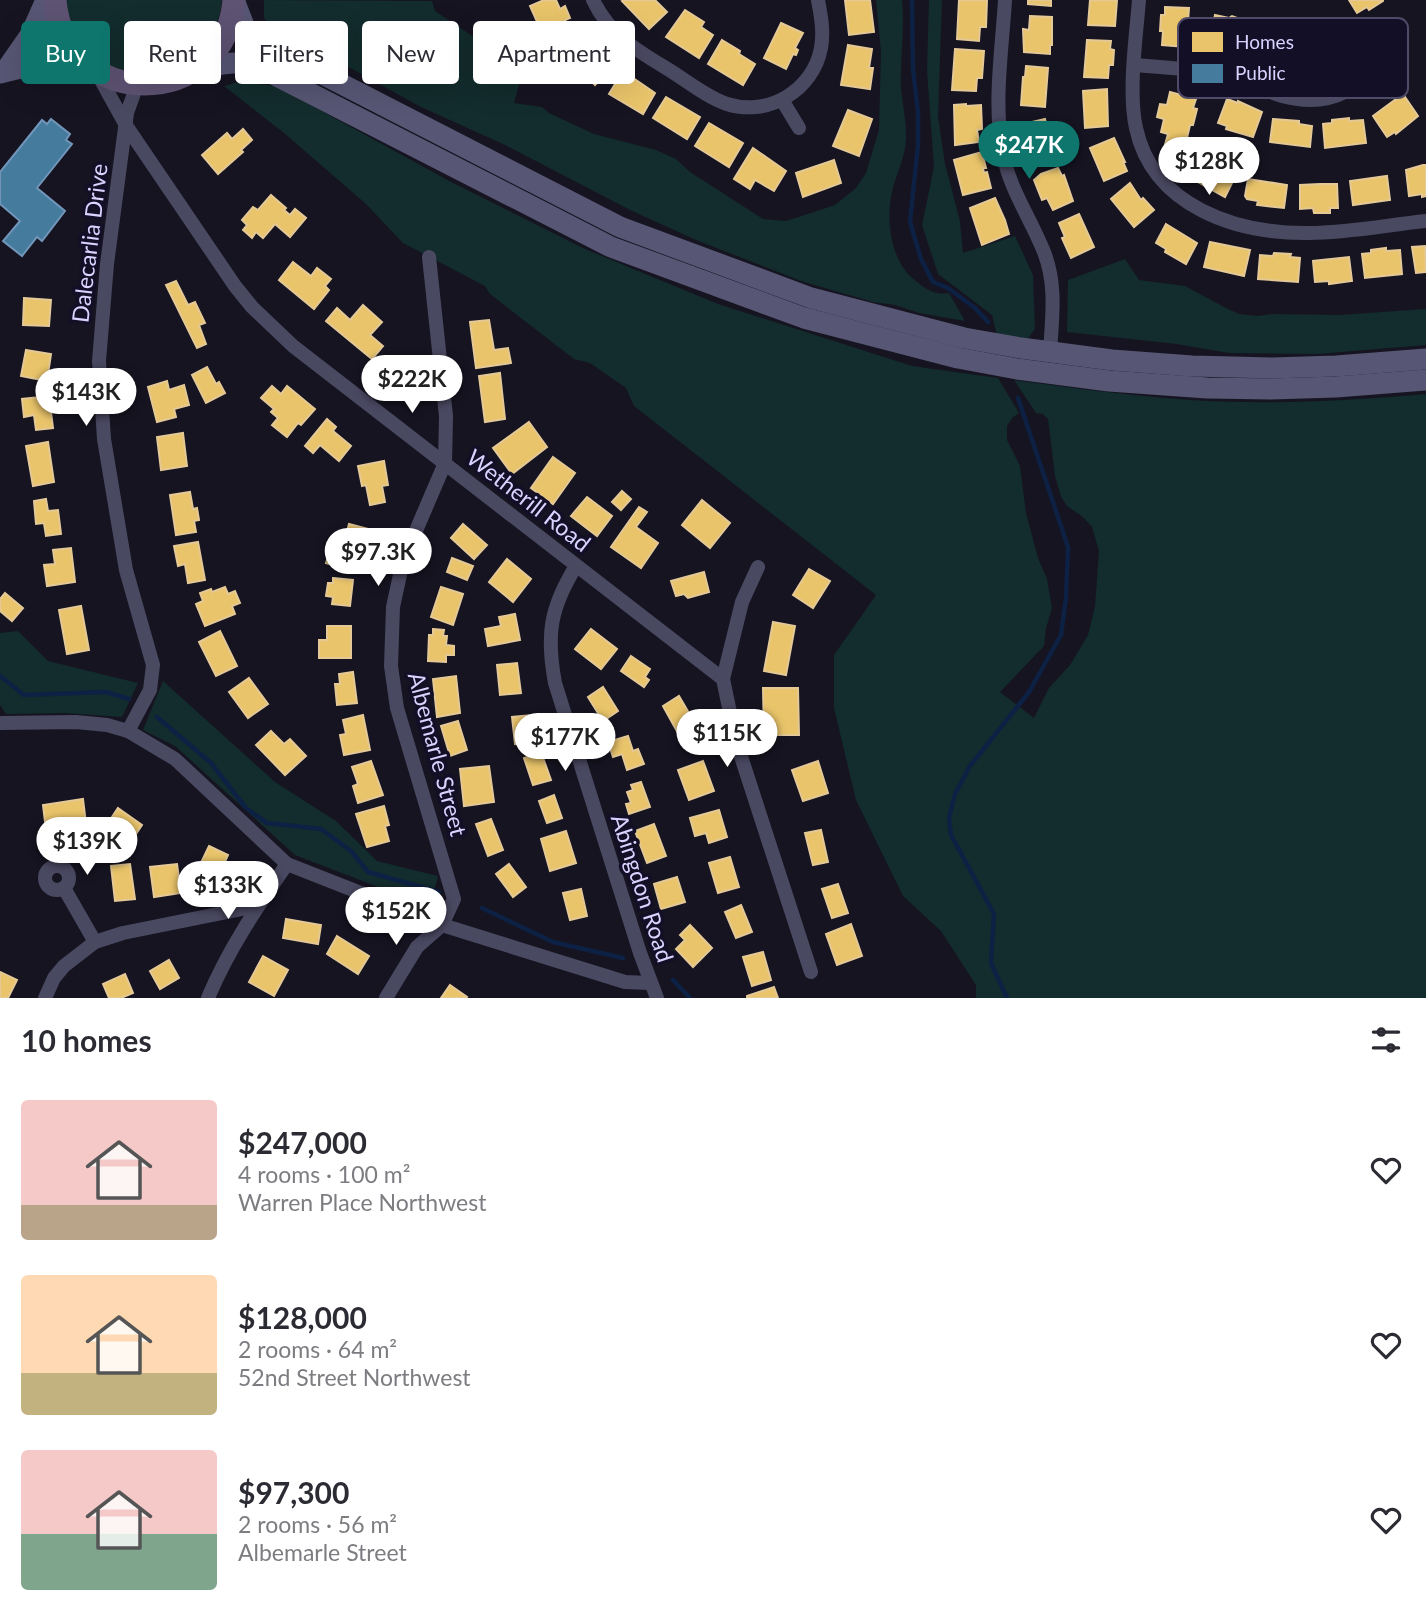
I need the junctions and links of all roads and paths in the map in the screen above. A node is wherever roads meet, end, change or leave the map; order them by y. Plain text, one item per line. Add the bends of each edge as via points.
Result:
1 (46, 0) edge
2 (55, 0) edge
3 (234, 0) edge
4 (593, 0) edge
5 (818, 0) edge
6 (1005, 0) edge
7 (1139, 0) edge
8 (60, 21) edge
9 (221, 40) edge
10 (221, 64) edge
11 (1135, 65) junction
12 (21, 68) edge
13 (1178, 70) edge
14 (3, 72) edge
15 (110, 78) edge
16 (102, 84) edge
17 (146, 84) edge
18 (137, 85) junction
19 (1302, 98) edge
20 (1322, 98) edge
21 (782, 100) junction
22 (127, 127) junction
23 (799, 128) dead end
24 (1426, 221) edge
25 (429, 257) dead end
26 (1050, 352) junction
27 (1426, 359) edge
28 (1426, 380) edge
29 (445, 463) junction
30 (576, 566) junction
31 (758, 567) dead end
32 (723, 679) junction
33 (0, 723) edge
34 (128, 731) junction
35 (287, 864) junction
36 (64, 888) dead end
37 (257, 906) junction
38 (442, 925) junction
39 (95, 942) junction
40 (811, 972) dead end
41 (650, 984) junction
42 (45, 998) edge
43 (208, 998) edge
44 (386, 998) edge
45 (657, 998) edge

1 - 14 main road via 32,34
2 - 8 main road
3 - 9 main road
3 - 26 main road via 252,38 620,227 811,298 964,338
4 - 21 street via 624,41 718,100 745,107
5 - 21 street via 823,31 818,60 803,85
6 - 26 street via 999,87 1001,140 1011,182 1050,274 1054,305
7 - 11 street
10 - 28 main road via 244,62 261,68 611,247 804,318 958,358 1077,377 1207,388 1315,388
11 - 13 street
11 - 24 street via 1134,118 1141,146 1160,178 1197,210 1234,224 1292,233
12 - 14 main road
15 - 18 main road
16 - 22 street
17 - 18 main road
18 - 22 street, Dalecarlia Drive
19 - 20 street
21 - 23 street
22 - 29 street, Wetherill Road via 252,307 293,346
22 - 34 street, Dalecarlia Drive via 107,264 99,361 104,439 126,570 153,665 150,690
25 - 29 street, Albemarle Street via 446,416
26 - 27 main road via 1244,368
29 - 30 street, Wetherill Road
29 - 38 street, Albemarle Street via 403,561 391,640 397,708 454,899
30 - 32 street, Wetherill Road
30 - 41 street, Abingdon Road via 561,590 551,621 550,655
31 - 32 street via 742,602
32 - 40 street via 736,741
33 - 34 street via 76,722
34 - 35 street via 175,759
35 - 37 street
35 - 38 street
36 - 39 street
37 - 39 street
37 - 43 street via 220,968
38 - 41 street via 625,982
38 - 44 street via 417,947
39 - 42 street via 64,966
41 - 45 street, Abingdon Road

